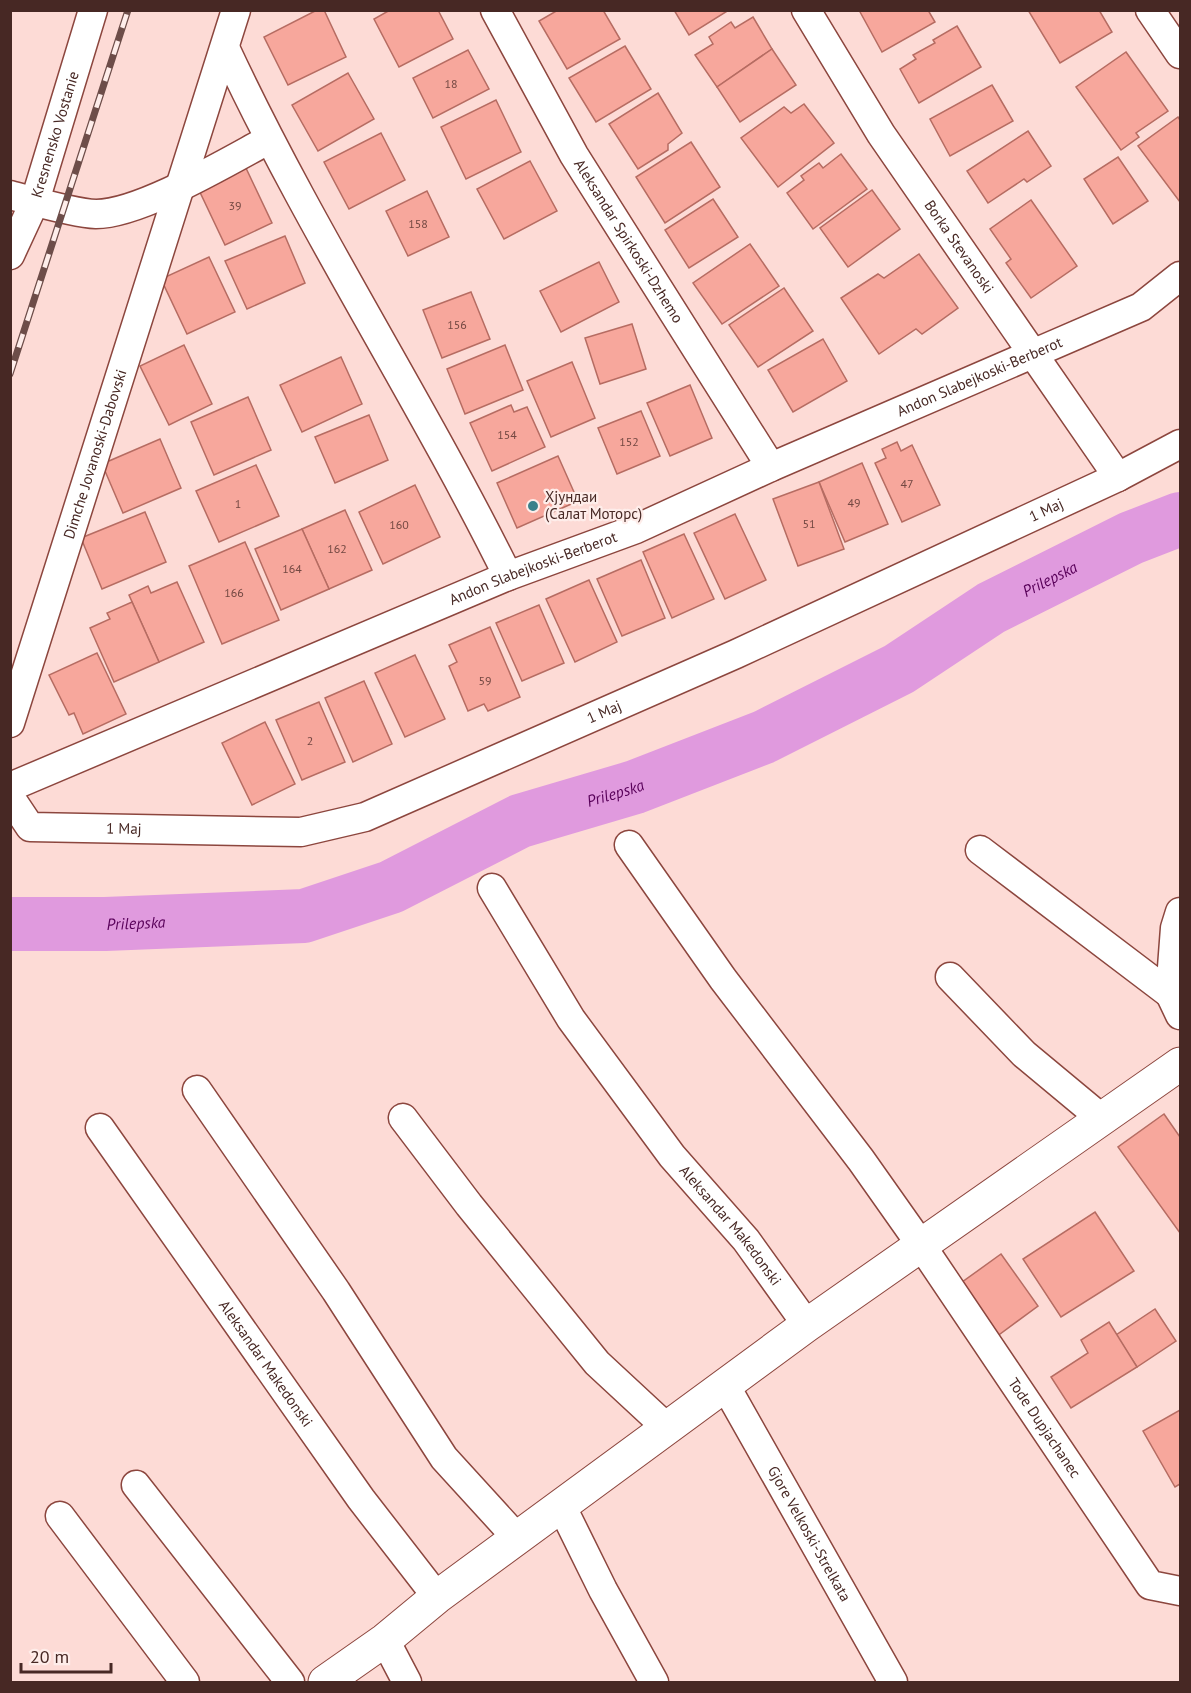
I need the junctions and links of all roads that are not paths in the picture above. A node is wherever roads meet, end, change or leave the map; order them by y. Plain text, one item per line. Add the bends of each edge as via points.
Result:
1 (93, 10) edge
2 (236, 10) edge
3 (495, 10) edge
4 (806, 10) edge
5 (1150, 10) edge
6 (226, 50) junction
7 (1180, 54) edge
8 (268, 140) junction
9 (183, 185) junction
10 (23, 198) edge
11 (10, 255) edge
12 (1180, 276) edge
13 (1033, 354) junction
14 (1180, 444) edge
15 (771, 466) junction
16 (1118, 477) junction
17 (508, 576) junction
18 (10, 723) edge
19 (10, 787) edge
20 (10, 796) edge
21 (629, 845) dead end
22 (980, 850) dead end
23 (492, 888) dead end
24 (1180, 912) edge
25 (950, 977) dead end
26 (1175, 1004) edge
27 (1180, 1064) edge
28 (197, 1090) dead end
29 (403, 1118) dead end
30 (1101, 1118) junction
31 (100, 1128) dead end
32 (921, 1245) junction
33 (807, 1325) junction
34 (725, 1385) junction
35 (666, 1427) junction
36 (136, 1485) dead end
37 (561, 1505) junction
38 (60, 1516) dead end
39 (517, 1538) junction
40 (1180, 1591) edge
41 (437, 1597) junction
42 (385, 1640) junction
43 (185, 1683) edge
44 (290, 1683) edge
45 (325, 1683) edge
46 (407, 1683) edge
47 (654, 1683) edge
48 (893, 1683) edge

1 - 10 street, Kresnensko Vostanie
2 - 6 street, Dimche Jovanoski-Dabovski
3 - 15 street, Aleksandar Spirkoski-Dzhemo via 574,155
4 - 13 street, Borka Stevanoski via 881,134
5 - 7 street
6 - 8 street
6 - 9 street, Dimche Jovanoski-Dabovski
8 - 9 street
8 - 17 street via 462,484
9 - 10 street via 127,207 96,214
9 - 18 street, Dimche Jovanoski-Dabovski
10 - 11 street, Kresnensko Vostanie
12 - 13 street, Andon Slabejkoski-Berberot via 1142,307
13 - 15 street, Andon Slabejkoski-Berberot
13 - 16 street, Borka Stevanoski
14 - 16 street, 1 Maj
15 - 17 street, Andon Slabejkoski-Berberot via 636,529
16 - 20 street, 1 Maj via 736,654 365,817 301,832 30,826
17 - 19 street, Andon Slabejkoski-Berberot
21 - 32 street via 723,979
22 - 26 street
23 - 33 street, Aleksandar Makedonski via 571,1019 672,1156 746,1240
24 - 26 street via 1175,928
25 - 30 street via 1024,1054
27 - 30 street
28 - 39 street via 336,1291 444,1458
29 - 35 street via 597,1363
30 - 32 street
31 - 41 street, Aleksandar Makedonski via 361,1499
32 - 33 street
32 - 40 street, Tode Dupjachanec via 1150,1585
33 - 34 street
34 - 35 street
34 - 48 street, Gjore Velkoski-Strelkata
35 - 37 street
36 - 44 street
37 - 39 street
37 - 47 street
38 - 43 street
39 - 41 street
41 - 42 street
42 - 45 street
42 - 46 street

